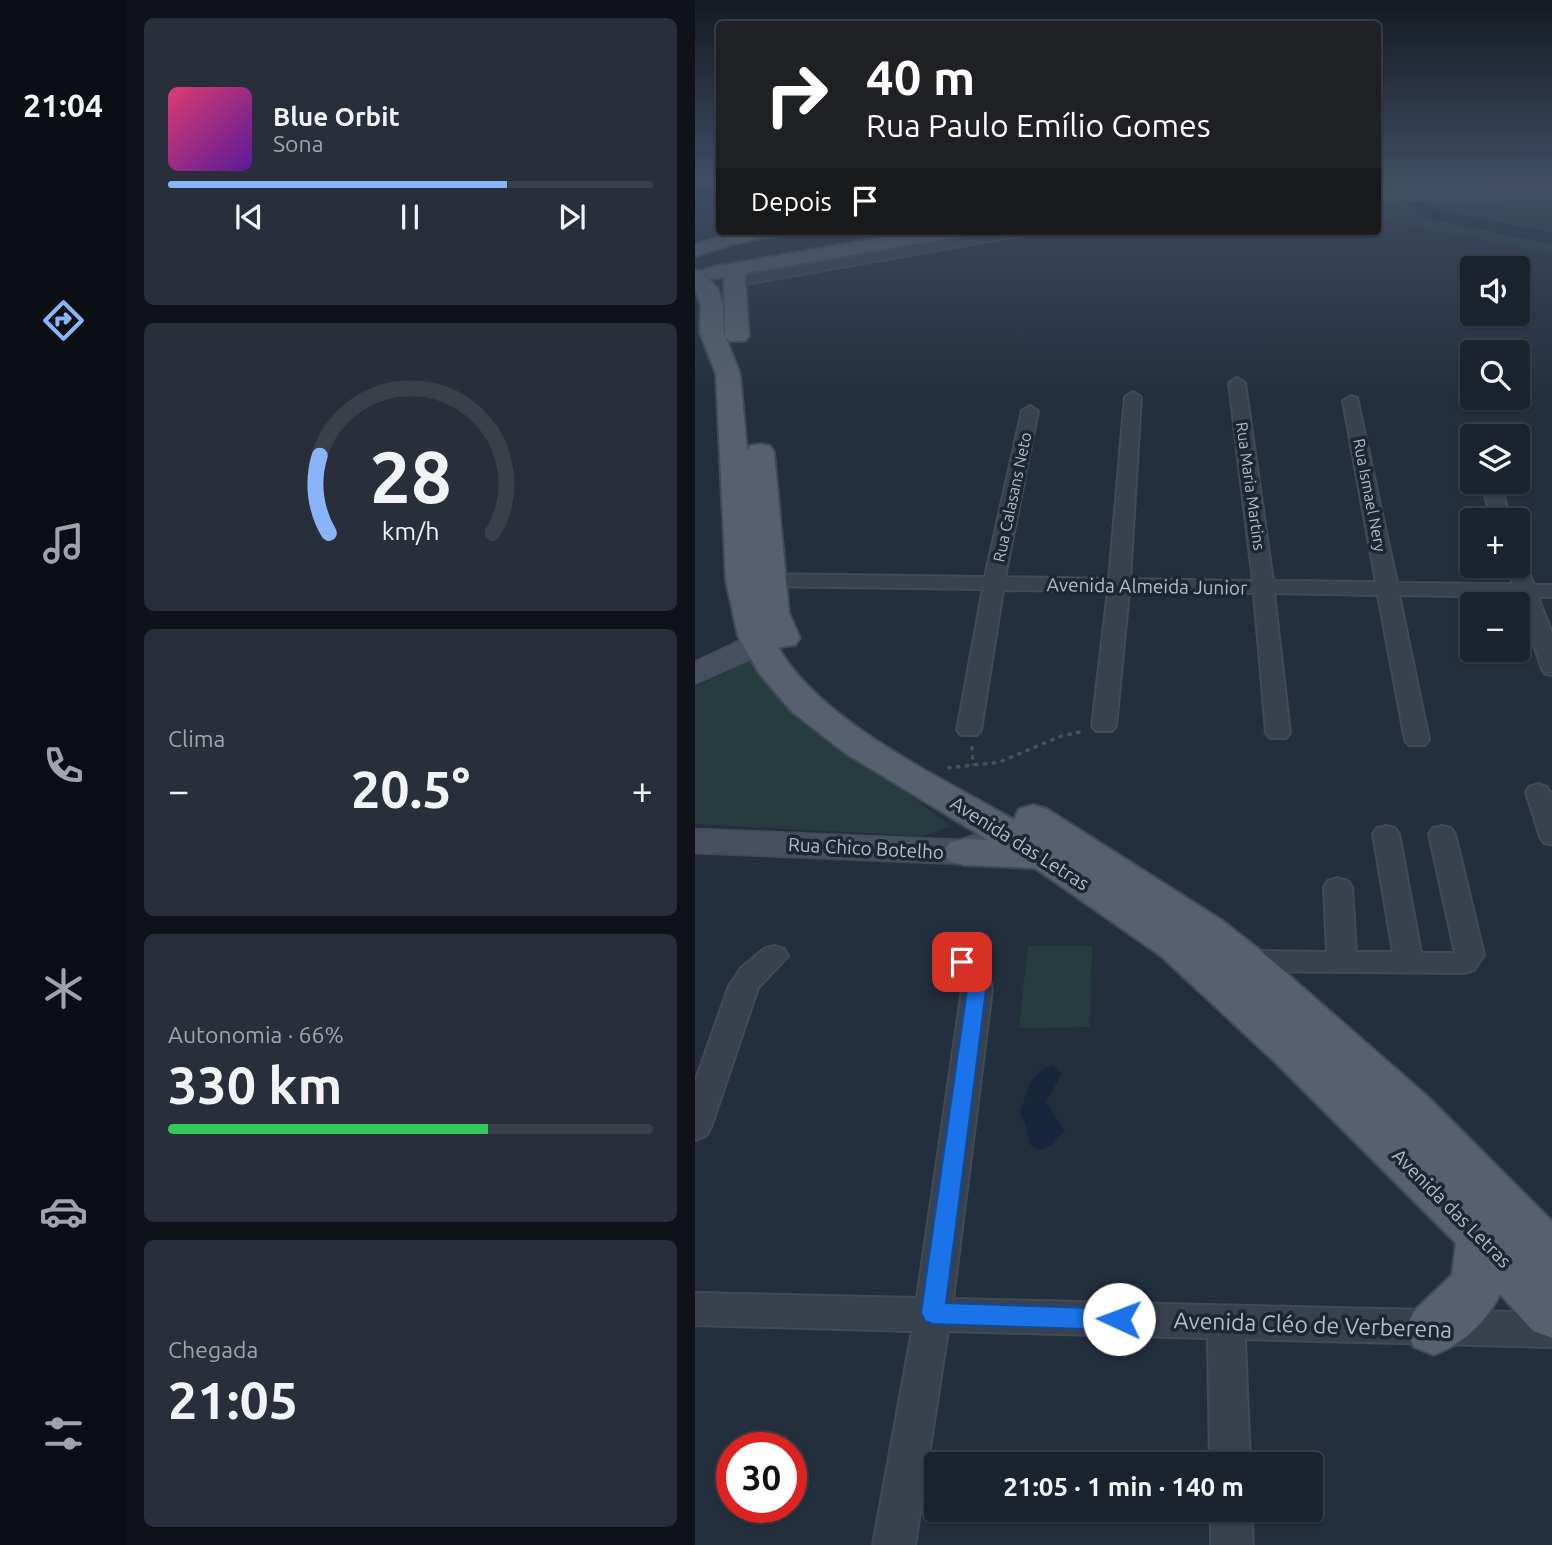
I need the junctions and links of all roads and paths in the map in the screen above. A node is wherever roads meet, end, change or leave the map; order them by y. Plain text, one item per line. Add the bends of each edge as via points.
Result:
1 (695, 250) edge
2 (739, 250) edge
3 (748, 250) edge
4 (840, 250) edge
5 (886, 250) edge
6 (714, 274) edge
7 (1237, 383) dead end
8 (1133, 397) dead end
9 (1351, 401) dead end
10 (1030, 411) dead end
11 (1521, 578) edge
12 (756, 580) junction
13 (994, 583) junction
14 (1119, 586) junction
15 (1262, 588) junction
16 (1389, 589) junction
17 (1525, 590) junction
18 (1552, 591) edge
19 (770, 640) junction
20 (1552, 669) edge
21 (695, 674) edge
22 (1103, 726) joint
23 (969, 730) dead end
24 (1278, 733) dead end
25 (1417, 740) dead end
26 (947, 768) junction
27 (1538, 792) dead end
28 (1014, 822) junction
29 (1386, 834) dead end
30 (1442, 834) dead end
31 (1552, 837) edge
32 (695, 841) edge
33 (964, 852) junction
34 (1044, 855) junction
35 (1338, 887) dead end
36 (774, 956) dead end
37 (1244, 961) junction
38 (1342, 961) junction
39 (962, 962) dead end
40 (1409, 963) junction
41 (695, 1127) edge
42 (1473, 1209) junction
43 (1552, 1259) edge
44 (695, 1309) edge
45 (933, 1313) junction
46 (1552, 1313) edge
47 (1226, 1323) junction
48 (1434, 1329) junction
49 (1552, 1330) edge
50 (1230, 1452) edge
51 (1231, 1522) edge
52 (895, 1545) edge
53 (1232, 1545) edge

1 - 6 main road
2 - 6 highway
3 - 6 main road
4 - 6 main road
5 - 6 street
6 - 12 main road, Avenida das Letras via 712,333 731,391
7 - 15 street, Rua Maria Martins
8 - 14 street
9 - 16 street, Rua Ismael Nery
10 - 13 street, Rua Calasans Neto
11 - 17 street
12 - 13 street, Avenida Almeida Junior
12 - 19 main road, Avenida das Letras
13 - 14 street, Avenida Almeida Junior
13 - 23 street, Rua Calasans Neto
14 - 15 street, Avenida Almeida Junior
14 - 22 street
15 - 16 street, Avenida Almeida Junior
15 - 24 street, Rua Maria Martins
16 - 17 street, Avenida Almeida Junior
16 - 25 street, Rua Ismael Nery
17 - 18 street, Avenida Almeida Junior
17 - 20 street
19 - 21 main road
19 - 26 main road, Avenida das Letras via 844,707
19 - 28 main road, Avenida das Letras via 771,666 839,732
22 - 26 path via 1061,736 1000,762
26 - 28 main road, Avenida das Letras
27 - 31 street
28 - 33 main road, Rua Chico Botelho
28 - 34 main road, Avenida das Letras
28 - 37 main road, Avenida das Letras via 1207,932
29 - 40 street
30 - 40 street via 1470,955 1458,965
32 - 33 main road, Rua Chico Botelho
33 - 34 main road
34 - 42 main road, Avenida das Letras via 1177,945
35 - 38 street
36 - 41 street via 745,986
37 - 38 street
37 - 42 main road, Avenida das Letras via 1409,1110
38 - 40 street
39 - 45 street via 976,978 977,990
42 - 43 main road, Avenida das Letras
42 - 46 main road, Avenida das Letras
42 - 48 main road via 1484,1266 1481,1280 1467,1300
44 - 45 street, Avenida Cléo de Verberena
45 - 47 street, Avenida Cléo de Verberena
45 - 52 street
47 - 48 street, Avenida Cléo de Verberena
47 - 50 street
48 - 49 street, Avenida Cléo de Verberena
51 - 53 street

